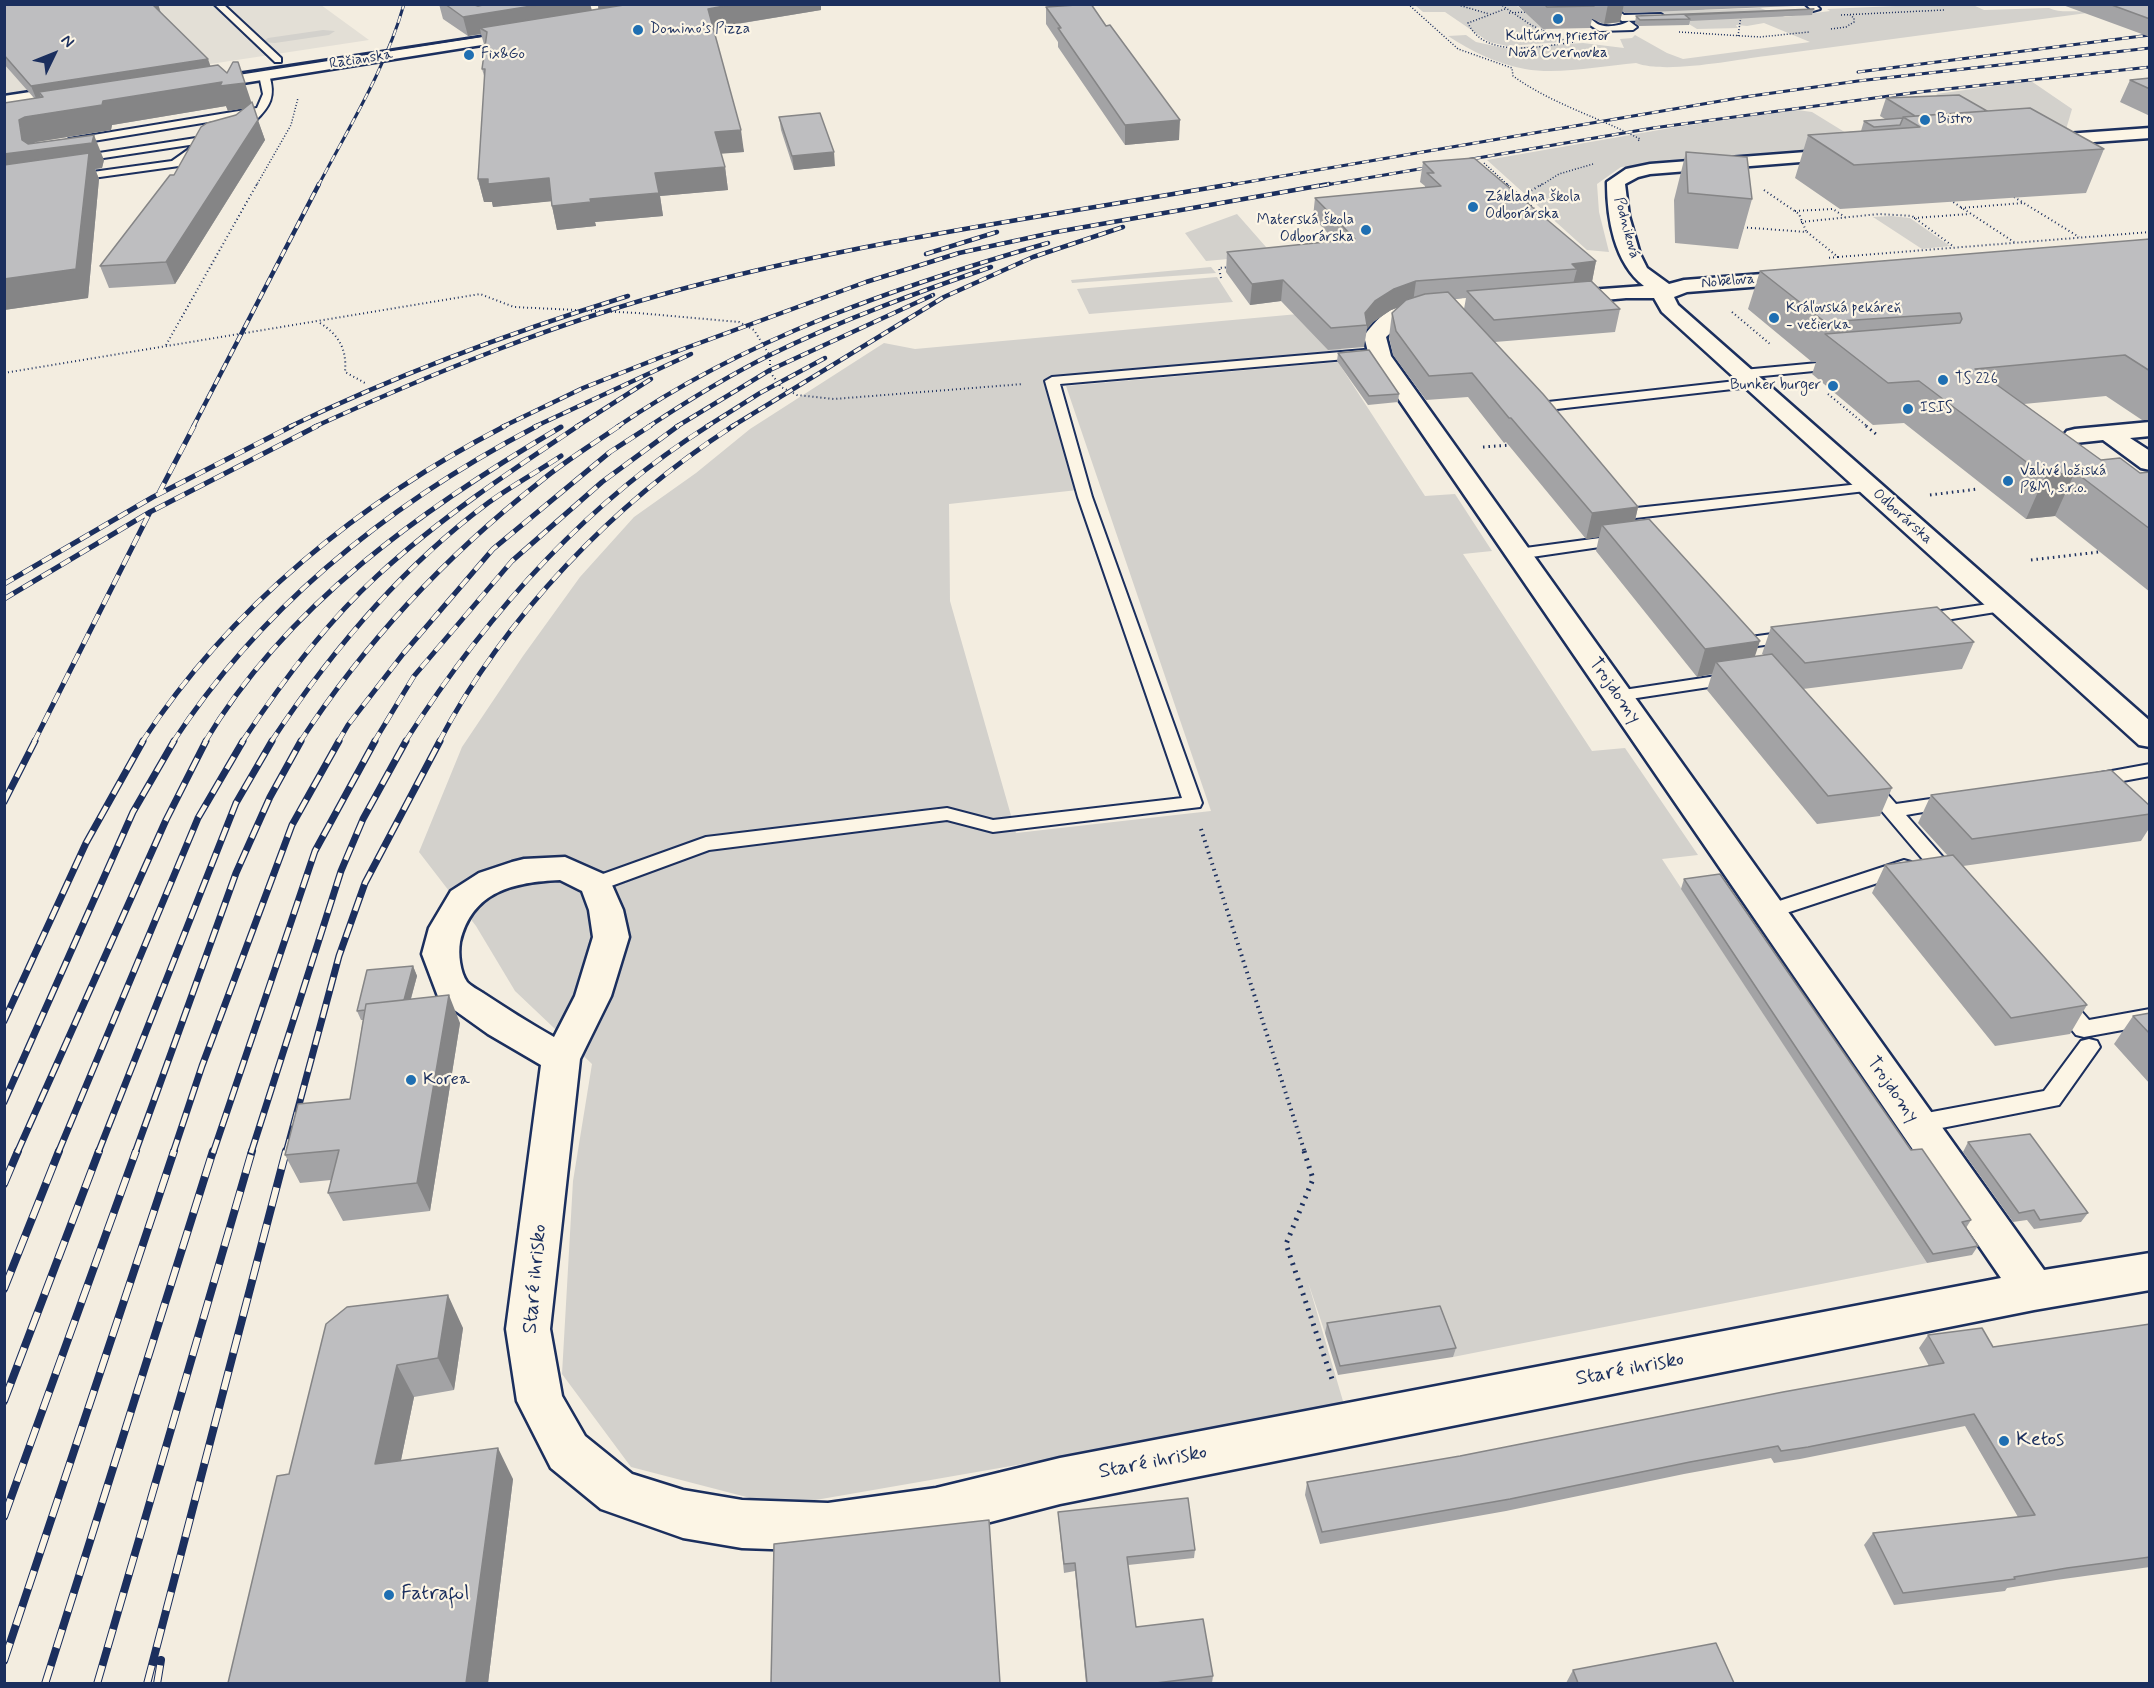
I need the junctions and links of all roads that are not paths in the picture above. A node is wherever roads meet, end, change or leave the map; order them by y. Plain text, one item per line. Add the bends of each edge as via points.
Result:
1 (218, 4) edge
2 (1604, 4) edge
3 (1809, 4) edge
4 (1742, 13) edge
5 (573, 14) edge
6 (600, 15) edge
7 (1676, 16) edge
8 (1590, 21) edge
9 (1624, 22) junction
10 (278, 60) junction
11 (194, 72) edge
12 (264, 75) junction
13 (180, 88) edge
14 (4, 101) edge
15 (262, 110) junction
16 (4, 116) edge
17 (246, 124) edge
18 (2150, 133) edge
19 (2022, 142) edge
20 (59, 144) edge
21 (1856, 154) edge
22 (62, 161) edge
23 (61, 180) edge
24 (1816, 275) edge
25 (1667, 292) junction
26 (1378, 352) junction
27 (1857, 364) edge
28 (1748, 379) junction
29 (1524, 390) edge
30 (1539, 407) junction
31 (1553, 423) edge
32 (2150, 429) edge
33 (2108, 433) junction
34 (2075, 436) dead end
35 (2150, 463) edge
36 (1869, 487) junction
37 (1518, 554) junction
38 (2002, 607) junction
39 (1900, 622) edge
40 (1811, 634) edge
41 (1617, 696) junction
42 (2150, 738) edge
43 (1853, 767) edge
44 (2150, 770) edge
45 (2072, 784) edge
46 (1968, 800) edge
47 (1891, 811) junction
48 (1933, 858) junction
49 (596, 884) junction
50 (1964, 894) edge
51 (1768, 912) junction
52 (2052, 993) edge
53 (2150, 1017) edge
54 (2090, 1047) dead end
55 (561, 1059) junction
56 (1916, 1124) junction
57 (2150, 1271) edge
58 (2034, 1291) junction

1 - 10 lane
2 - 9 lane
3 - 4 lane via 1816,9
5 - 6 street
7 - 9 lane
8 - 9 lane via 1599,28
10 - 11 street, Račianska
10 - 12 street, Račianska via 541,26
12 - 13 street, Račianska
12 - 15 lane via 269,95
14 - 16 street via 87,96
15 - 17 lane
15 - 20 lane
18 - 19 street
21 - 25 street, Podniková via 1650,170 1632,173 1616,182 1615,200 1632,260
22 - 23 lane via 214,138 175,164
24 - 25 street, Nobelova via 1701,284
25 - 26 street via 1537,300 1455,315 1409,311 1393,318 1375,336
25 - 28 street, Odborárska via 1664,301 1669,308
26 - 37 street, Trojdomy
26 - 49 lane via 1052,381 1085,497 1193,803 993,826 947,814 706,844
27 - 28 lane
28 - 30 lane
28 - 36 street, Odborárska
29 - 30 lane
30 - 31 lane
32 - 33 street
33 - 34 street
33 - 35 street
36 - 37 lane via 1623,509 1639,534
36 - 38 street, Odborárska
37 - 41 street, Trojdomy
38 - 39 lane
38 - 42 street, Odborárska
40 - 41 lane via 1739,639 1757,666
41 - 51 street, Trojdomy
43 - 47 lane
44 - 45 lane
46 - 47 lane
47 - 48 lane
48 - 50 lane
48 - 51 lane
49 - 55 street, Staré ihrisko via 611,937 593,996
49 - 55 street via 565,868 524,870 491,881 463,898 446,928 440,954 452,990
51 - 56 street, Trojdomy
52 - 53 lane via 2084,1029
54 - 56 lane via 2052,1099
55 - 58 street, Staré ihrisko via 528,1329 540,1401 568,1452 618,1493 683,1514 742,1524 828,1527 936,1512 1060,1481
56 - 58 street, Trojdomy
57 - 58 street, Staré ihrisko

